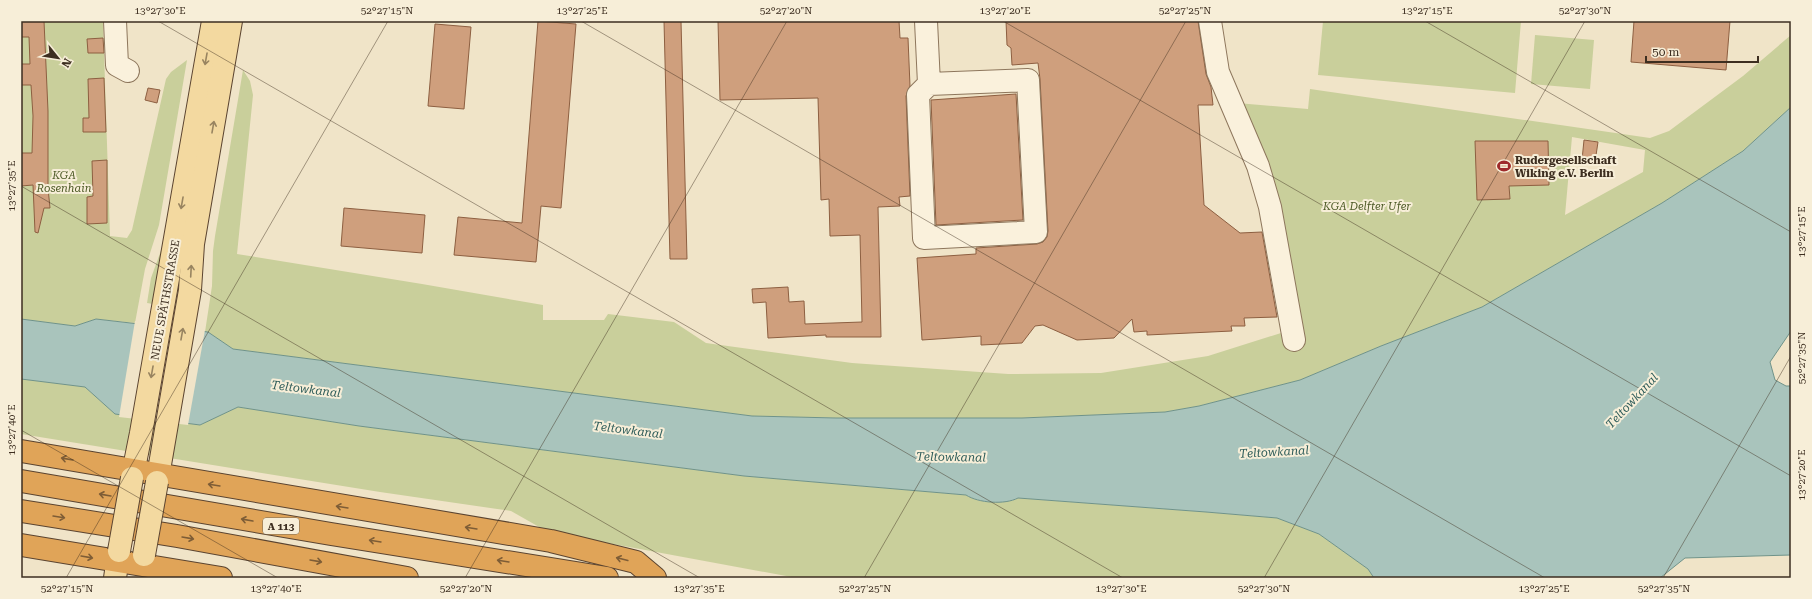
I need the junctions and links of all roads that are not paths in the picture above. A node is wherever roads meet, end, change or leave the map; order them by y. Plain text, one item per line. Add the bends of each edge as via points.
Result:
1 (115, 21) edge
2 (213, 21) edge
3 (231, 21) edge
4 (926, 21) edge
5 (1210, 21) edge
6 (128, 71) dead end
7 (929, 84) junction
8 (1294, 340) dead end
9 (21, 451) edge
10 (132, 475) junction
11 (157, 479) junction
12 (21, 482) edge
13 (21, 510) edge
14 (21, 545) edge
15 (117, 564) edge
16 (142, 566) edge
17 (221, 578) edge
18 (407, 578) edge
19 (607, 578) edge
20 (655, 578) edge

1 - 6 lane via 116,65
2 -> 10 main road, NEUE SPÄTHSTRASSE
11 -> 3 main road, NEUE SPÄTHSTRASSE
4 - 7 lane
5 - 8 lane via 1218,72 1258,166 1270,207
7 - 7 lane via 918,95 924,238 1036,232 1028,80
10 -> 9 highway
10 - 11 highway
10 - 15 main road, NEUE SPÄTHSTRASSE, bridge
11 - 16 main road, NEUE SPÄTHSTRASSE, bridge
20 -> 11 highway via 636,562 551,541
19 -> 12 highway, A 113
13 -> 18 highway
14 -> 15 highway
15 - 16 highway
16 - 17 highway

